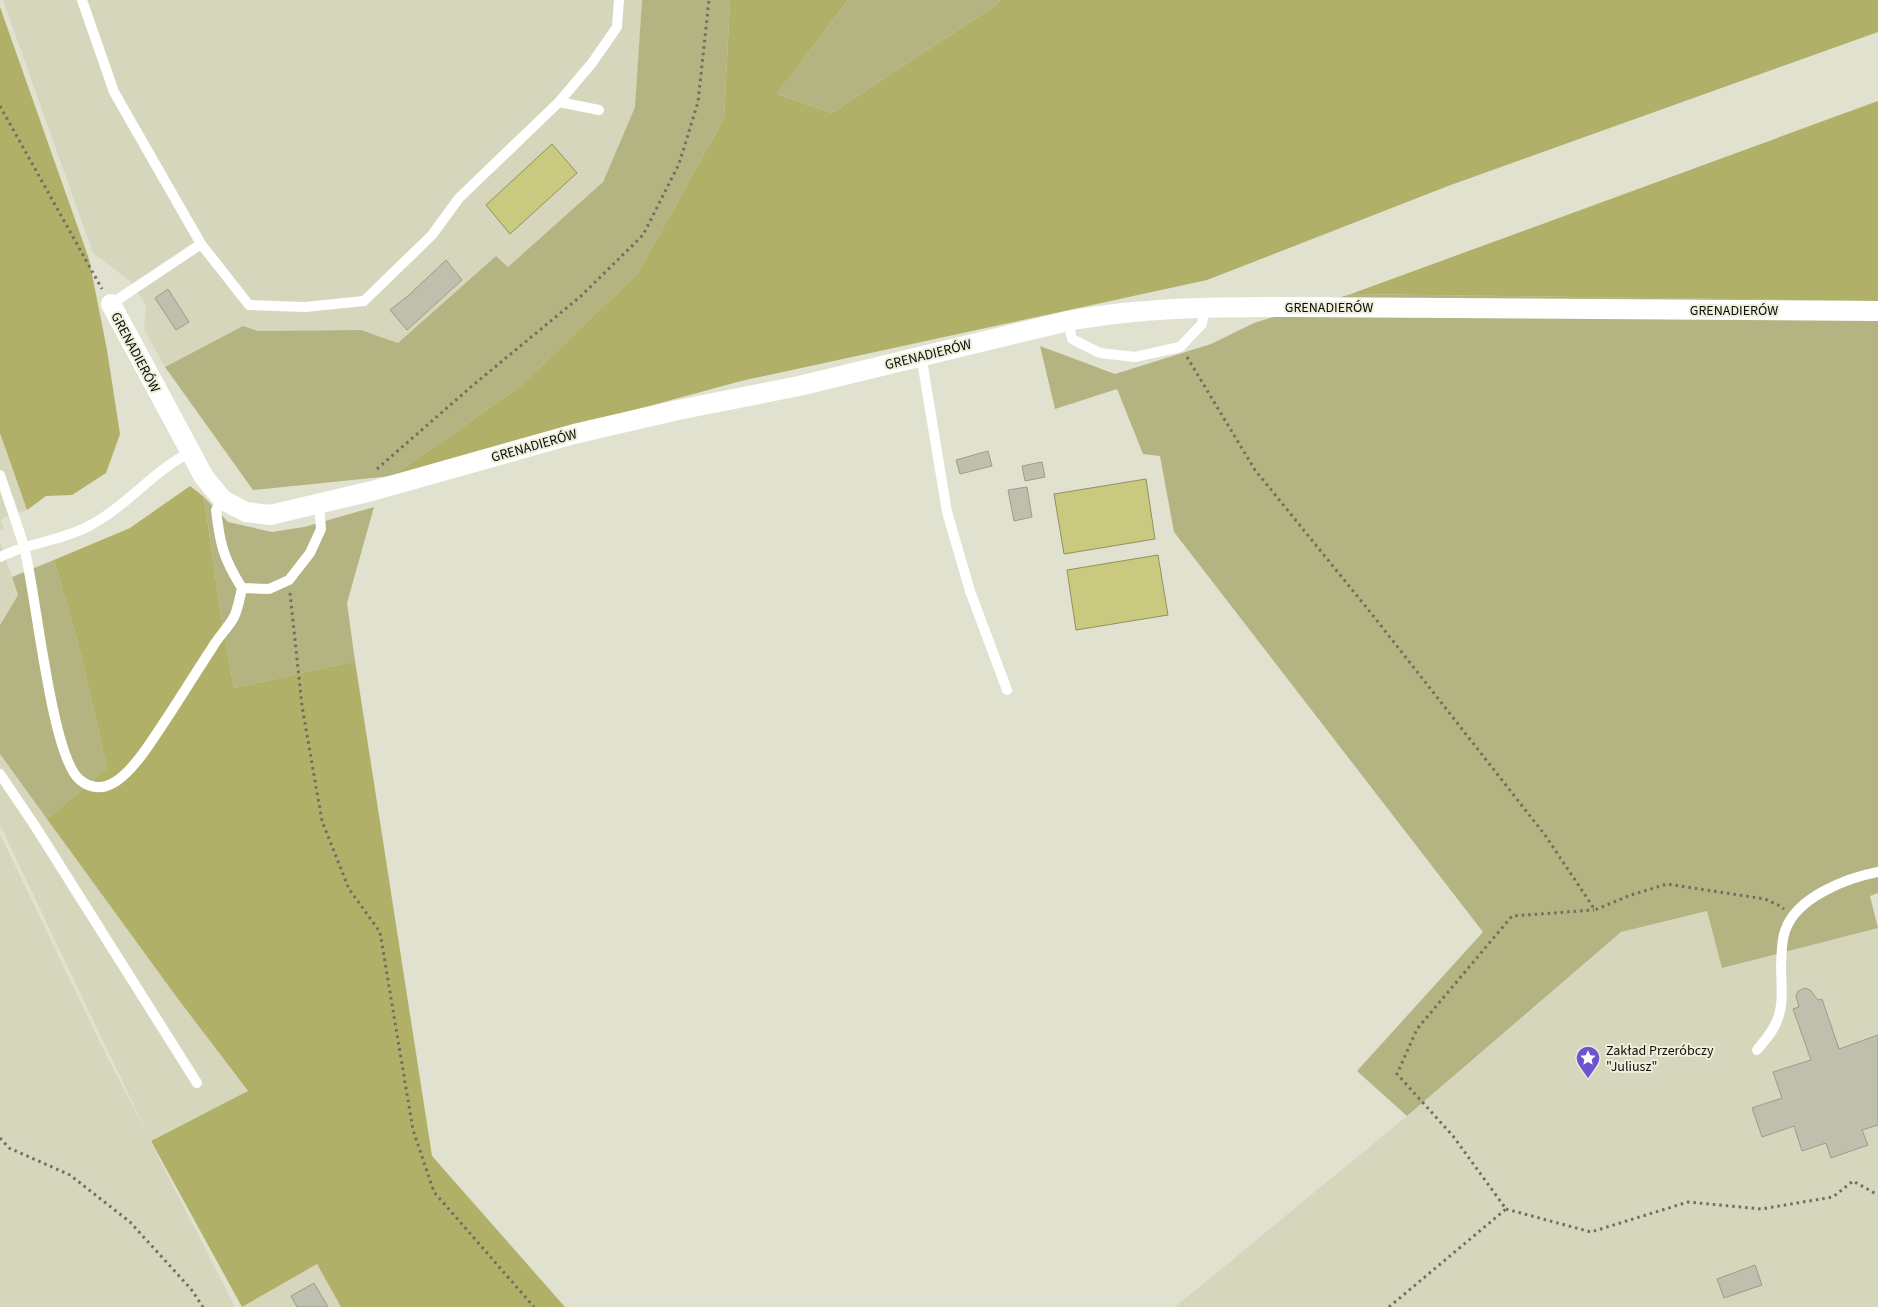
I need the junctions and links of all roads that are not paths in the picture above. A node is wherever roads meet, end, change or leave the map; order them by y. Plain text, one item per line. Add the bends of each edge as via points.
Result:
1 (82, 0) edge
2 (619, 0) edge
3 (559, 102) junction
4 (599, 110) dead end
5 (201, 244) junction
6 (111, 304) joint
7 (1205, 307) junction
8 (1878, 311) edge
9 (1068, 320) junction
10 (921, 355) junction
11 (189, 453) junction
12 (0, 475) edge
13 (223, 500) junction
14 (4, 502) edge
15 (320, 504) junction
16 (24, 547) junction
17 (0, 557) edge
18 (242, 588) junction
19 (1007, 690) dead end
20 (0, 774) edge
21 (1878, 872) edge
22 (1757, 1050) dead end
23 (197, 1083) dead end

1 - 5 lane via 114,92
2 - 3 lane via 617,27
3 - 4 lane
3 - 5 lane via 459,198 432,235 364,301 305,308 249,305
5 - 6 lane
6 - 11 street, GRENADIERÓW
7 - 8 street, GRENADIERÓW
7 - 9 street, GRENADIERÓW via 1140,310
7 - 9 lane via 1202,324 1180,347 1135,357 1100,353 1072,339
9 - 10 street, GRENADIERÓW
10 - 15 street, GRENADIERÓW via 799,386 574,434
10 - 19 lane via 947,512 970,591
11 - 13 street, GRENADIERÓW
11 - 16 lane via 173,461 87,527
12 - 14 lane
13 - 15 street, GRENADIERÓW via 246,512 270,515
13 - 18 lane via 216,510 220,543 229,568
14 - 16 lane
15 - 18 lane via 321,529 310,553 289,580 269,589
16 - 17 lane
16 - 18 lane via 61,742 78,779 88,786 116,783 132,769 234,617
20 - 23 lane
21 - 22 lane via 1856,876 1830,887 1792,917 1782,947 1779,1018

